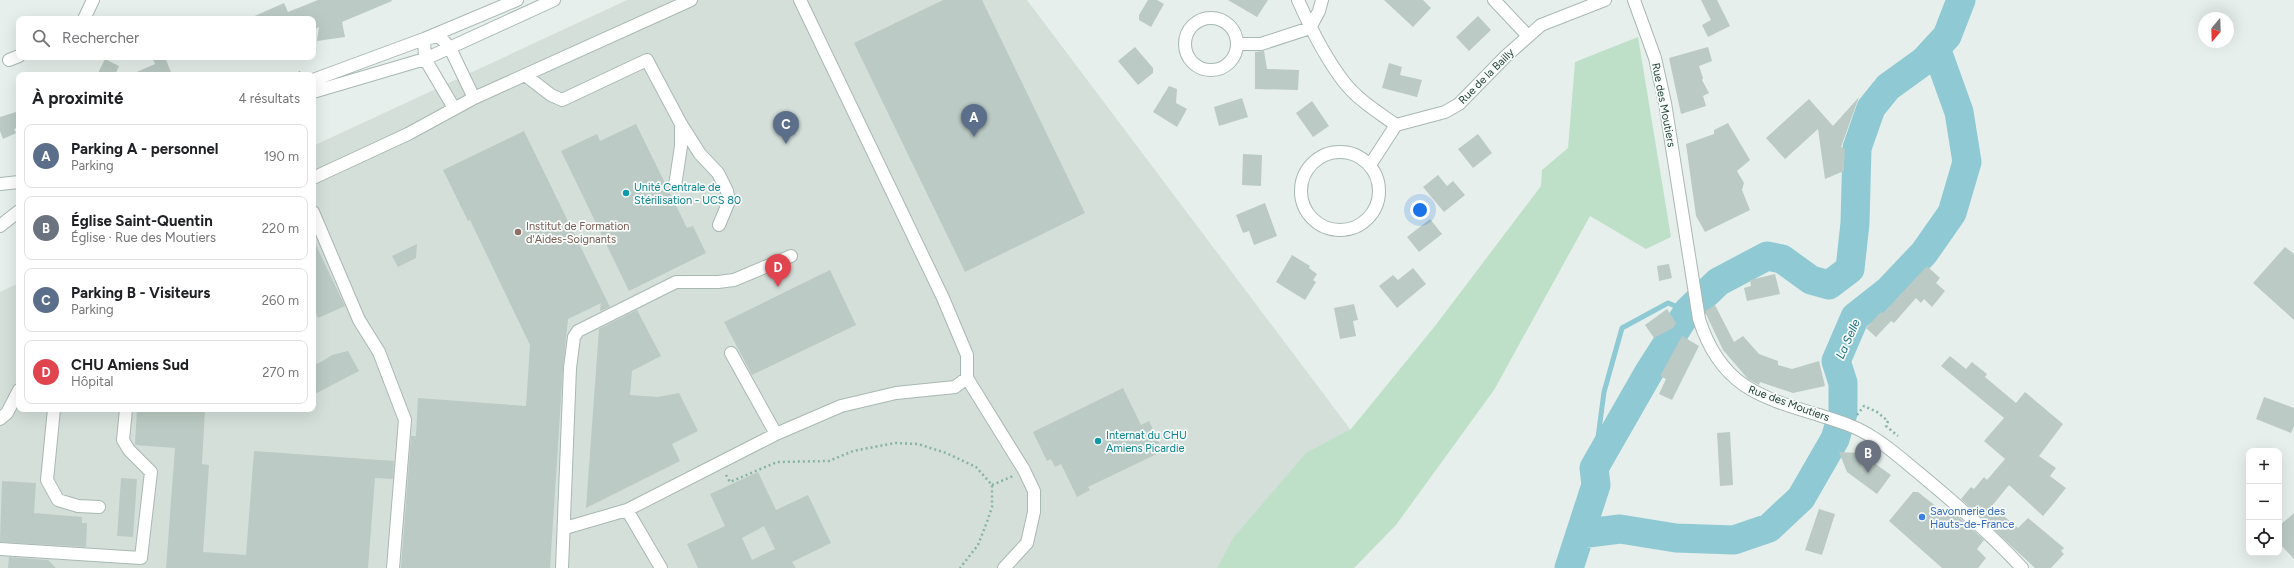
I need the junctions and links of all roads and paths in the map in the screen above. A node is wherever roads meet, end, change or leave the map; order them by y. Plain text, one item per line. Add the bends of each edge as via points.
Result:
1 (94, 0) edge
2 (517, 0) edge
3 (554, 0) edge
4 (691, 0) edge
5 (800, 0) edge
6 (1298, 0) edge
7 (1322, 0) edge
8 (1494, 0) edge
9 (1605, 0) edge
10 (1634, 0) edge
11 (86, 16) edge
12 (1310, 28) junction
13 (1528, 36) junction
14 (424, 39) junction
15 (1238, 44) junction
16 (450, 48) junction
17 (425, 59) junction
18 (526, 75) junction
19 (316, 79) edge
20 (316, 91) edge
21 (474, 98) junction
22 (454, 108) junction
23 (680, 124) junction
24 (1396, 125) junction
25 (1370, 165) junction
26 (316, 177) edge
27 (16, 182) edge
28 (0, 184) edge
29 (675, 186) dead end
30 (16, 213) edge
31 (316, 219) edge
32 (719, 225) dead end
33 (0, 226) edge
34 (791, 256) dead end
35 (731, 353) dead end
36 (967, 378) junction
37 (16, 396) edge
38 (54, 412) edge
39 (126, 412) edge
40 (0, 419) edge
41 (776, 434) junction
42 (719, 463) junction
43 (1024, 470) junction
44 (992, 485) junction
45 (99, 507) dead end
46 (627, 510) junction
47 (565, 528) junction
48 (0, 549) edge
49 (393, 568) edge
50 (562, 568) edge
51 (661, 568) edge
52 (960, 568) edge
53 (1004, 568) edge
54 (2022, 568) edge

1 - 11 street
2 - 14 street
3 - 16 street
4 - 18 street
5 - 36 street via 943,298 966,356
6 - 12 street
7 - 12 street
8 - 13 street
9 - 13 street, Rue de la Bailly via 1541,26
10 - 54 street, Rue des Moutiers via 1655,58 1665,103 1699,319 1705,338 1714,353 1728,373 1746,388 1872,436 1949,498
12 - 15 street via 1261,44
12 - 24 street via 1344,82 1367,104
13 - 24 street, Rue de la Bailly via 1459,104 1444,112
14 - 16 street via 439,36
14 - 17 street
14 - 19 street
15 - 15 street via 1233,28 1226,22 1210,17 1194,23 1189,30 1185,47 1196,65 1208,70 1218,70 1232,60
16 - 17 street
16 - 21 street
17 - 20 street
17 - 22 street
18 - 21 street
18 - 23 street via 551,95 562,100 647,60
21 - 22 street
22 - 26 street via 408,134
23 - 29 street via 681,146
23 - 32 street via 700,154 718,173 727,190 729,201
24 - 25 street
25 - 25 street via 1360,157 1337,152 1314,161 1307,171 1302,188 1304,206 1311,216 1322,225 1334,229 1348,229 1361,224 1374,209 1379,190 1377,176
27 - 28 street
30 - 33 street
31 - 49 street via 359,320 380,352 405,420
34 - 47 street via 734,280 676,282 578,331 574,337 570,368
35 - 41 street
36 - 41 street via 955,387 896,393 841,406
36 - 43 street
37 - 40 street via 7,413
38 - 45 street via 47,480 58,500 78,506
39 - 48 street via 123,440 128,450 151,472 141,558
41 - 42 street
42 - 44 path via 730,482 777,462 829,461 853,451 895,443 918,444 976,467
42 - 46 street
43 - 44 path
43 - 53 street via 1034,491 1034,512 1027,543
44 - 52 path via 992,507 987,522 978,545
46 - 47 street
46 - 51 street
47 - 50 street

